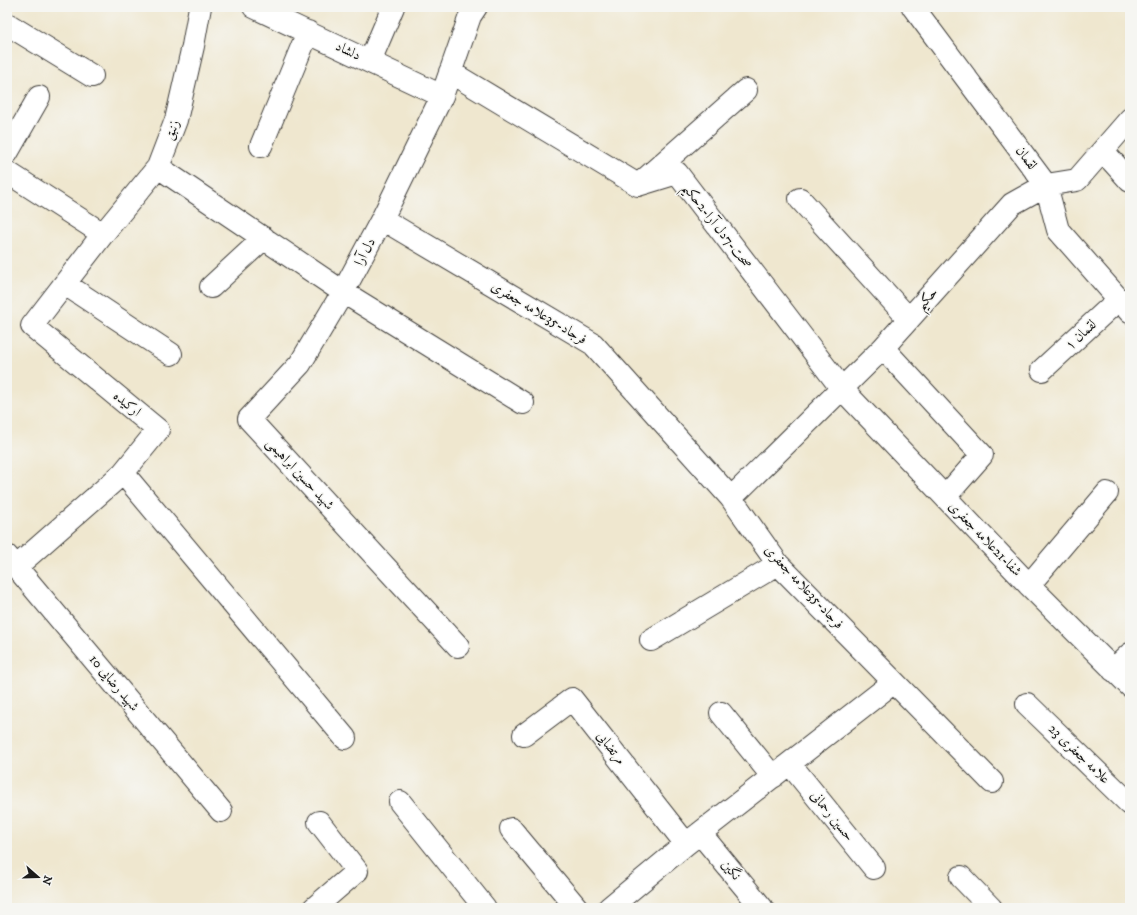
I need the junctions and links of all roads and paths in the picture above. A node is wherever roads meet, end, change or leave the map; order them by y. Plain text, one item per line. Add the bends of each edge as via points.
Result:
1 (200, 7) edge
2 (254, 7) edge
3 (393, 7) edge
4 (476, 7) edge
5 (913, 7) edge
6 (275, 12) edge
7 (7, 24) edge
8 (308, 32) junction
9 (370, 61) junction
10 (450, 72) junction
11 (92, 76) dead end
12 (746, 90) dead end
13 (442, 96) junction
14 (39, 97) dead end
15 (1130, 119) edge
16 (261, 146) dead end
17 (1103, 151) junction
18 (7, 153) edge
19 (158, 167) junction
20 (7, 172) edge
21 (1130, 181) edge
22 (1046, 184) junction
23 (638, 185) junction
24 (800, 199) dead end
25 (382, 219) junction
26 (103, 234) junction
27 (264, 238) junction
28 (65, 284) junction
29 (211, 287) dead end
30 (343, 292) junction
31 (1124, 305) edge
32 (909, 319) junction
33 (883, 348) junction
34 (171, 354) dead end
35 (1042, 370) dead end
36 (842, 389) junction
37 (523, 403) dead end
38 (123, 473) junction
39 (1107, 493) dead end
40 (945, 497) junction
41 (731, 498) junction
42 (12, 561) edge
43 (778, 564) junction
44 (1029, 585) junction
45 (651, 640) dead end
46 (458, 646) dead end
47 (1130, 654) edge
48 (1114, 670) junction
49 (894, 682) junction
50 (1130, 686) edge
51 (1027, 704) dead end
52 (721, 713) dead end
53 (524, 735) dead end
54 (345, 738) dead end
55 (781, 771) junction
56 (992, 782) dead end
57 (400, 802) dead end
58 (1130, 804) edge
59 (221, 811) dead end
60 (319, 822) dead end
61 (510, 829) dead end
62 (693, 838) junction
63 (874, 868) dead end
64 (961, 877) dead end
65 (615, 906) edge
66 (314, 908) edge
67 (485, 908) edge
68 (576, 908) edge
69 (762, 908) edge
70 (991, 908) edge

1 - 19 street, زنبق via 176,120
2 - 6 street, دلشاد
3 - 9 street
4 - 10 street, دل آرا via 470,16
5 - 22 street, لقمان
6 - 8 street, دلشاد
7 - 11 street
8 - 9 street, دلشاد
8 - 16 street
9 - 13 street, دلشاد
10 - 13 street, دل آرا
10 - 23 street
12 - 23 street
13 - 25 street, دل آرا
14 - 18 street
15 - 17 street, حکیم
17 - 21 street
17 - 22 street, حکیم via 1077,180
19 - 26 street, زنبق
19 - 27 street
20 - 26 street
22 - 31 street, لقمان via 1058,230
22 - 32 street, حکیم via 1012,204
23 - 36 street, صحت-7دل آرا-2حکیم via 677,173
24 - 32 street
25 - 30 street, دل آرا
25 - 41 street, فرجاد-35علامه جعفری via 593,344
26 - 28 street, ارکیده
27 - 29 street
27 - 30 street
28 - 34 street
28 - 38 street, ارکیده via 32,326 158,430
30 - 37 street
30 - 46 street, شهید حسین ابراهیمی via 300,364 250,419
31 - 35 street, لقمان ۱
32 - 33 street, حکیم
33 - 36 street, حکیم
33 - 40 street via 982,455
36 - 40 street, شفا-21علامه جعفری
36 - 41 street, حکیم
38 - 42 street, ارکیده
38 - 54 street
39 - 44 street
40 - 44 street, شفا-21علامه جعفری
41 - 43 street, فرجاد-35علامه جعفری
42 - 59 street, شهید رضایی 10
43 - 45 street
43 - 49 street, فرجاد-35علامه جعفری
44 - 48 street, شفا-21علامه جعفری
47 - 48 street
48 - 50 street, شفا-21علامه جعفری
49 - 55 street
49 - 56 street, فرجاد-35علامه جعفری
51 - 58 street, علامه جعفری 23
52 - 55 street, حسین رحمانی
53 - 62 street, مرتضایی via 572,699
55 - 62 street
55 - 63 street, حسین رحمانی
57 - 67 street
60 - 66 street via 357,871
61 - 68 street
62 - 65 street
62 - 69 street, نگین
64 - 70 street

